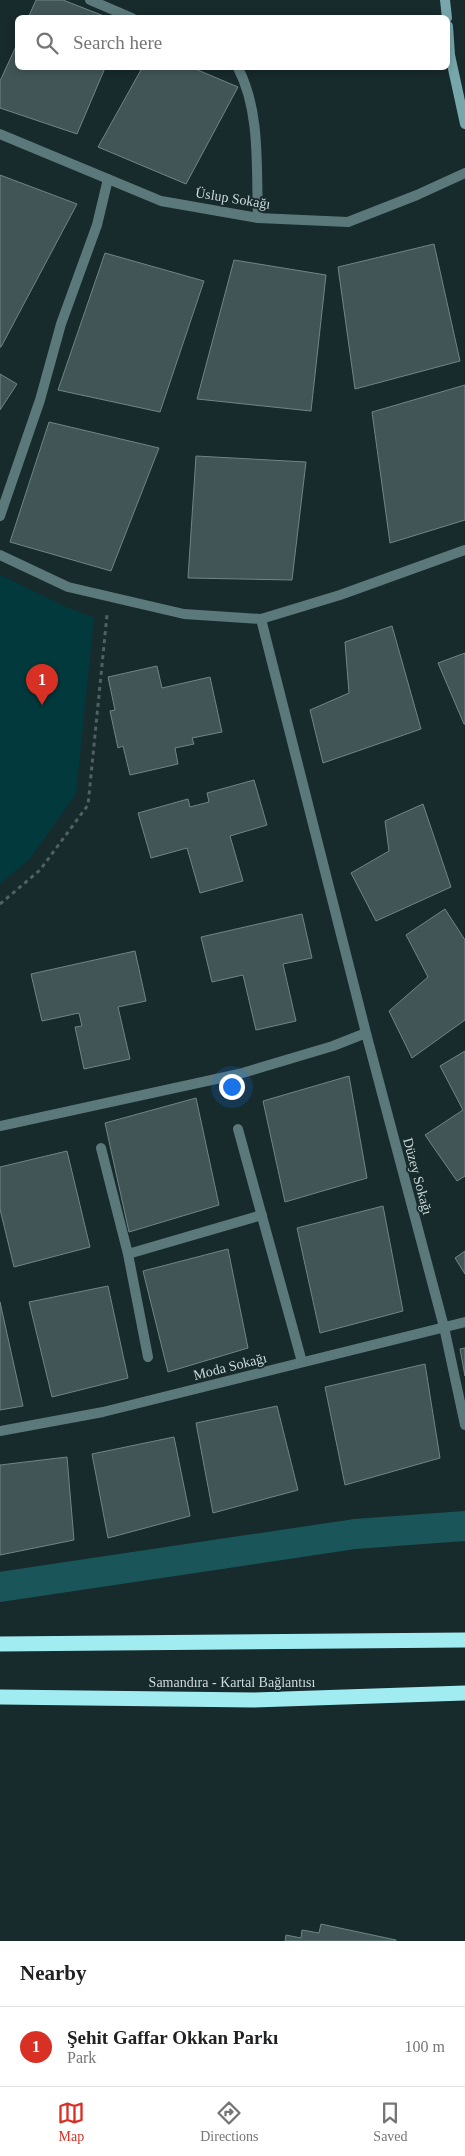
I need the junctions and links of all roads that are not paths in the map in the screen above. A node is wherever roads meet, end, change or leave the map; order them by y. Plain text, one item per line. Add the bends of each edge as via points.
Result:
1 (90, 0) edge
2 (445, 0) edge
3 (125, 15) edge
4 (447, 15) edge
5 (450, 55) edge
6 (239, 70) edge
7 (465, 124) edge
8 (0, 134) edge
9 (465, 173) edge
10 (108, 179) junction
11 (258, 218) junction
12 (0, 516) edge
13 (465, 550) edge
14 (0, 556) edge
15 (261, 619) junction
16 (366, 1033) junction
17 (0, 1126) edge
18 (238, 1129) dead end
19 (101, 1148) dead end
20 (262, 1215) junction
21 (128, 1254) junction
22 (465, 1322) edge
23 (444, 1327) junction
24 (148, 1356) dead end
25 (302, 1362) junction
26 (465, 1424) edge
27 (0, 1431) edge
28 (465, 1640) edge
29 (0, 1644) edge
30 (465, 1693) edge
31 (0, 1697) edge

1 - 3 street
2 - 4 street
5 - 7 street
6 - 11 street via 252,110
8 - 10 street, Üslup Sokağı
9 - 11 street, Üslup Sokağı via 348,222
10 - 11 street, Üslup Sokağı via 162,200
10 - 12 street via 40,400
13 - 15 street via 340,595
14 - 15 street via 68,587 109,597 184,614
15 - 16 street, Düzey Sokağı
16 - 17 street via 334,1046 239,1074
16 - 23 street, Düzey Sokağı
18 - 20 street
19 - 21 street
20 - 21 street
20 - 25 street
21 - 24 street
22 - 23 street, Moda Sokağı
23 - 25 street, Moda Sokağı
23 - 26 street, Düzey Sokağı
25 - 27 street, Moda Sokağı via 103,1412
28 - 29 highway
30 - 31 highway, Samandıra - Kartal Bağlantısı via 254,1700

